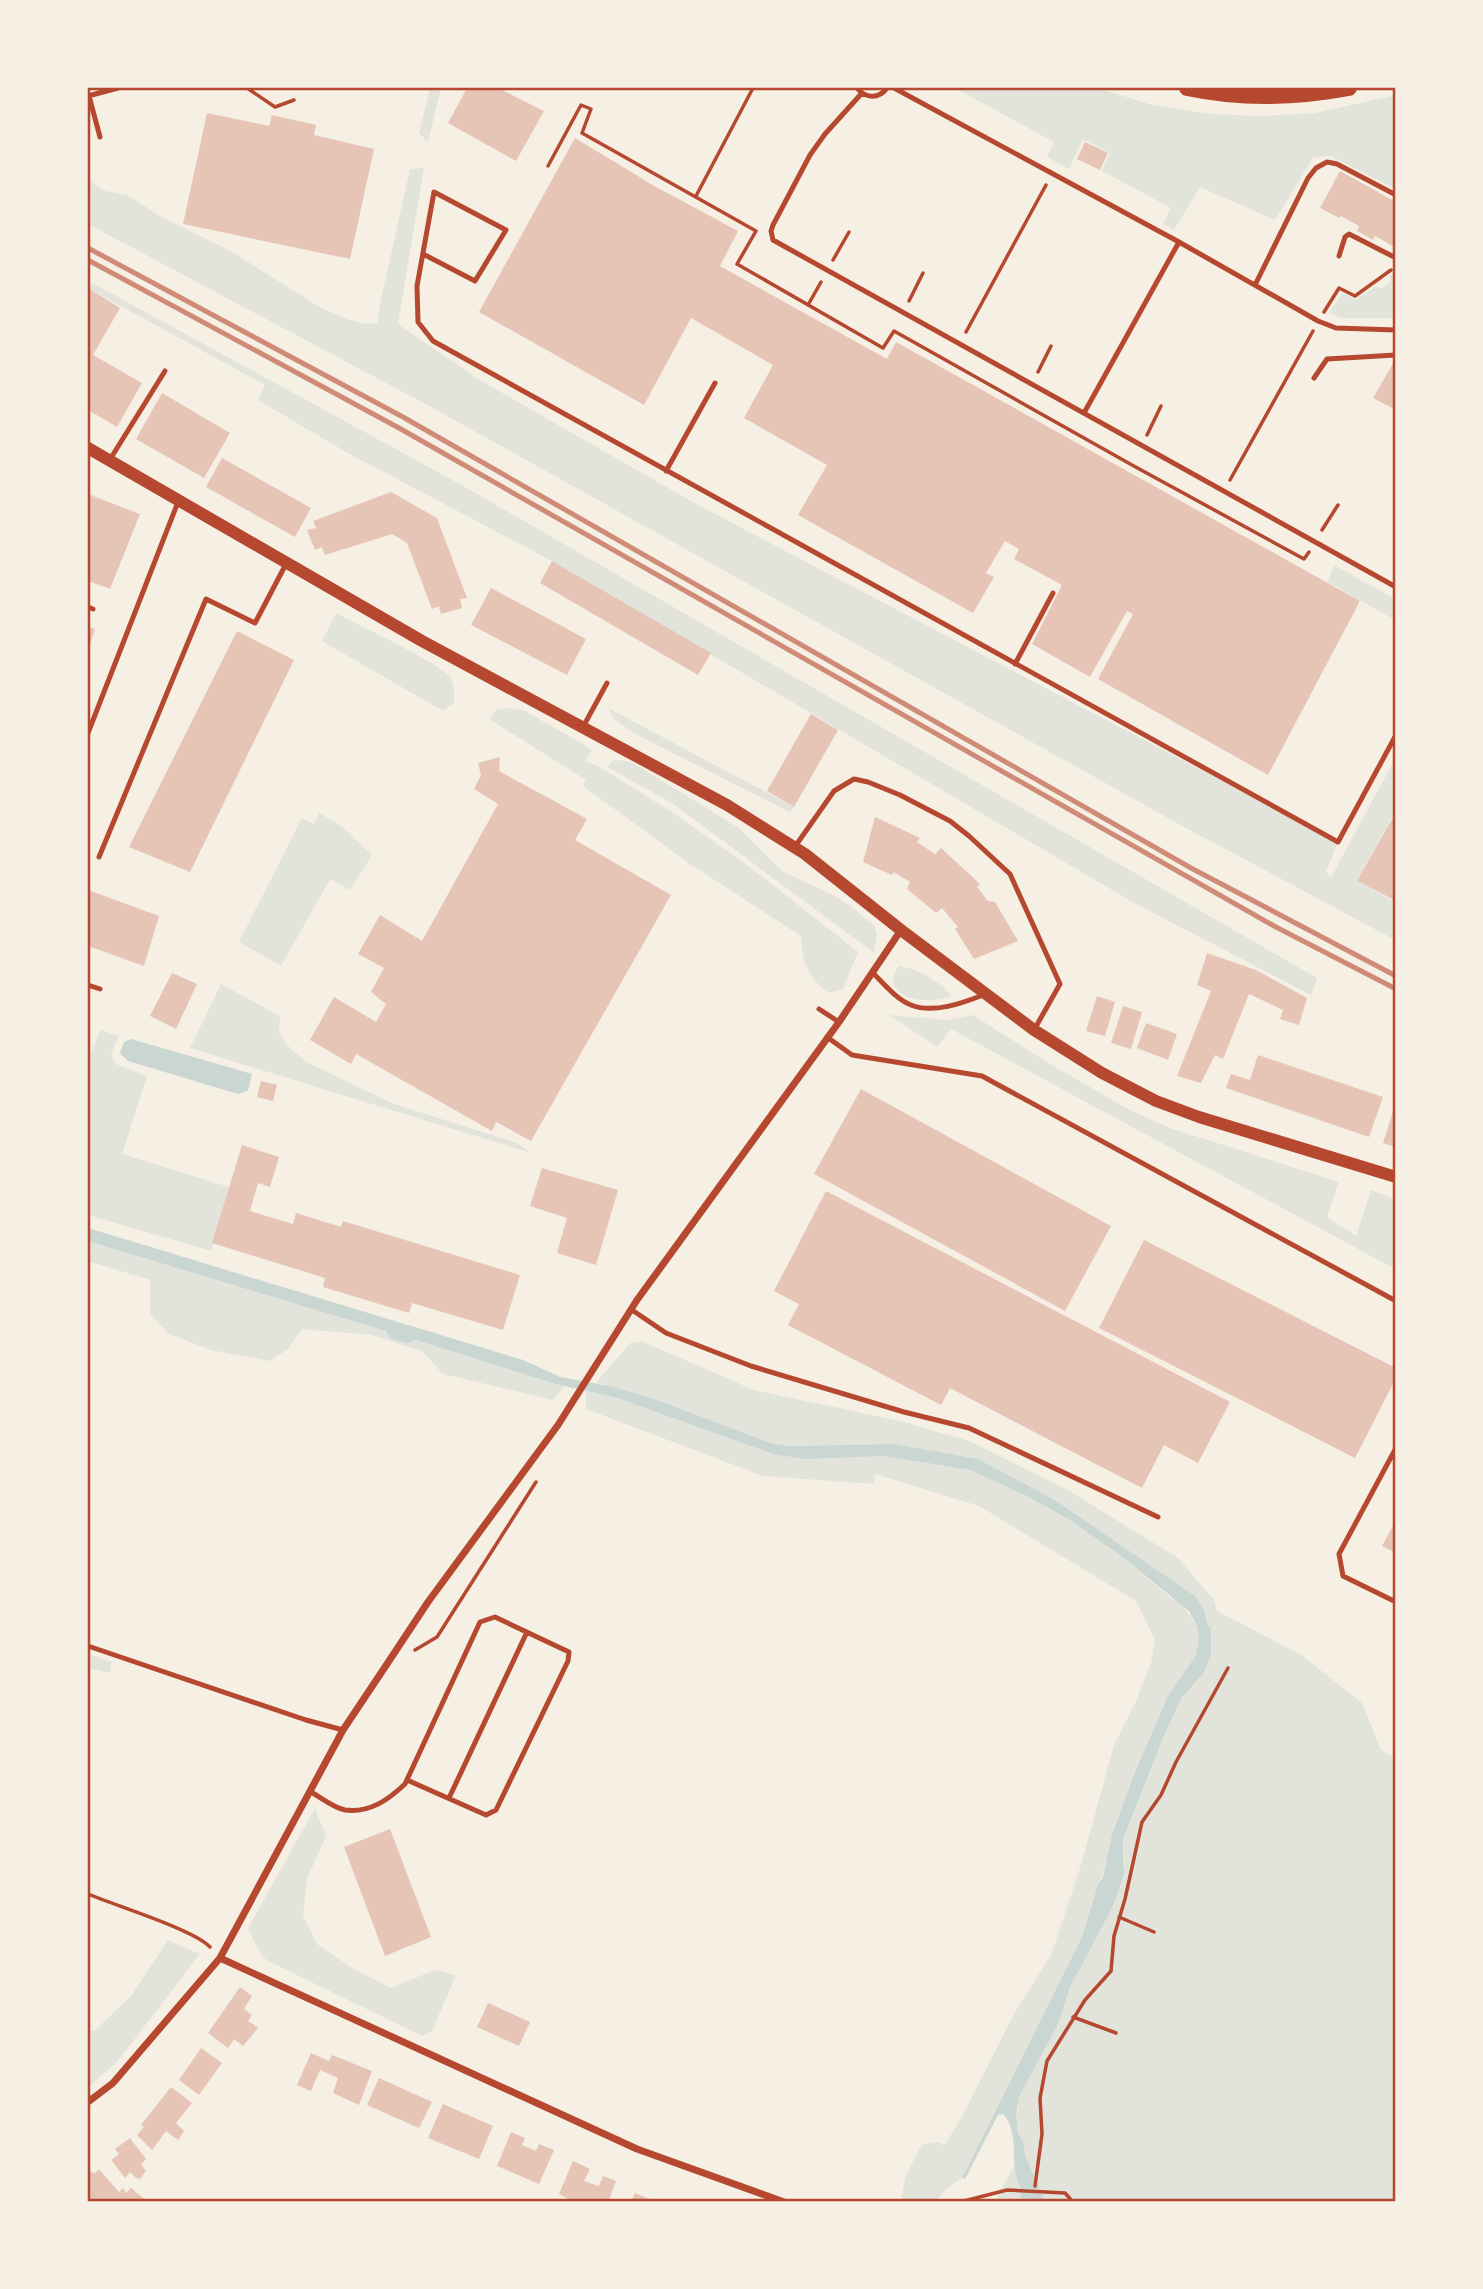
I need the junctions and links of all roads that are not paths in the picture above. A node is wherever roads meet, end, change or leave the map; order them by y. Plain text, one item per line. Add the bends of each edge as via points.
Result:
1 (118, 88) edge
2 (887, 88) edge
3 (894, 88) edge
4 (1187, 88) edge
5 (1349, 88) edge
6 (860, 90) edge
7 (88, 96) edge
8 (100, 137) dead end
9 (1395, 195) edge
10 (1178, 242) junction
11 (423, 254) junction
12 (1339, 256) dead end
13 (1395, 258) edge
14 (1255, 285) junction
15 (1395, 330) edge
16 (1395, 355) edge
17 (165, 371) dead end
18 (1314, 378) dead end
19 (715, 383) dead end
20 (1084, 413) junction
21 (88, 449) edge
22 (109, 461) junction
23 (666, 471) junction
24 (178, 502) junction
25 (286, 564) junction
26 (1395, 587) edge
27 (1053, 593) dead end
28 (1015, 664) junction
29 (607, 683) dead end
30 (583, 727) junction
31 (88, 733) edge
32 (1395, 735) edge
33 (794, 848) junction
34 (99, 857) dead end
35 (901, 930) junction
36 (872, 972) junction
37 (88, 985) edge
38 (100, 989) dead end
39 (986, 993) junction
40 (819, 1009) dead end
41 (839, 1022) junction
42 (1034, 1030) junction
43 (827, 1037) junction
44 (1395, 1177) edge
45 (1395, 1301) edge
46 (632, 1310) junction
47 (1395, 1448) edge
48 (1158, 1517) dead end
49 (1395, 1602) edge
50 (527, 1632) junction
51 (88, 1646) edge
52 (343, 1730) junction
53 (407, 1780) junction
54 (310, 1792) junction
55 (449, 1798) junction
56 (220, 1958) junction
57 (88, 2102) edge
58 (784, 2202) edge

1 - 7 lane
2 - 6 lane via 875,97
3 - 10 lane
4 - 5 main road via 1246,95
6 - 20 lane via 810,155 777,216 773,240
7 - 8 lane
9 - 14 lane via 1346,168 1327,162 1316,168 1289,212
10 - 14 lane
10 - 20 lane
11 - 11 lane via 475,281 506,230 434,192
11 - 23 lane via 417,286 418,323 433,341
12 - 13 lane via 1349,234
14 - 15 lane via 1336,328
16 - 18 lane via 1327,359
17 - 22 lane
19 - 23 lane
20 - 26 lane
21 - 22 street
22 - 24 street
23 - 28 lane
24 - 25 street
24 - 31 lane
25 - 30 street
25 - 34 lane via 254,623 206,599
27 - 28 lane
28 - 32 lane via 1338,842
29 - 30 lane
30 - 33 street via 727,805
33 - 35 street
33 - 42 lane via 834,791 854,779 900,795 950,821 1010,874 1059,984
35 - 36 street
35 - 39 street
36 - 39 lane via 911,1006 951,1005
36 - 41 street
37 - 38 lane
39 - 42 street
40 - 41 lane
41 - 43 street
42 - 44 street via 1156,1101
43 - 45 lane via 852,1055 982,1076
43 - 46 street
46 - 48 lane via 666,1333 751,1366 969,1428
46 - 52 street via 558,1425 428,1602
47 - 49 lane via 1339,1554 1343,1576
50 - 53 lane via 495,1617 480,1622
50 - 55 lane
50 - 55 lane via 569,1652 568,1661 496,1810 486,1815
51 - 52 lane
52 - 54 street
53 - 54 lane via 373,1808 344,1810
53 - 55 lane
54 - 56 street
56 - 57 street via 113,2083
56 - 58 street via 637,2149

